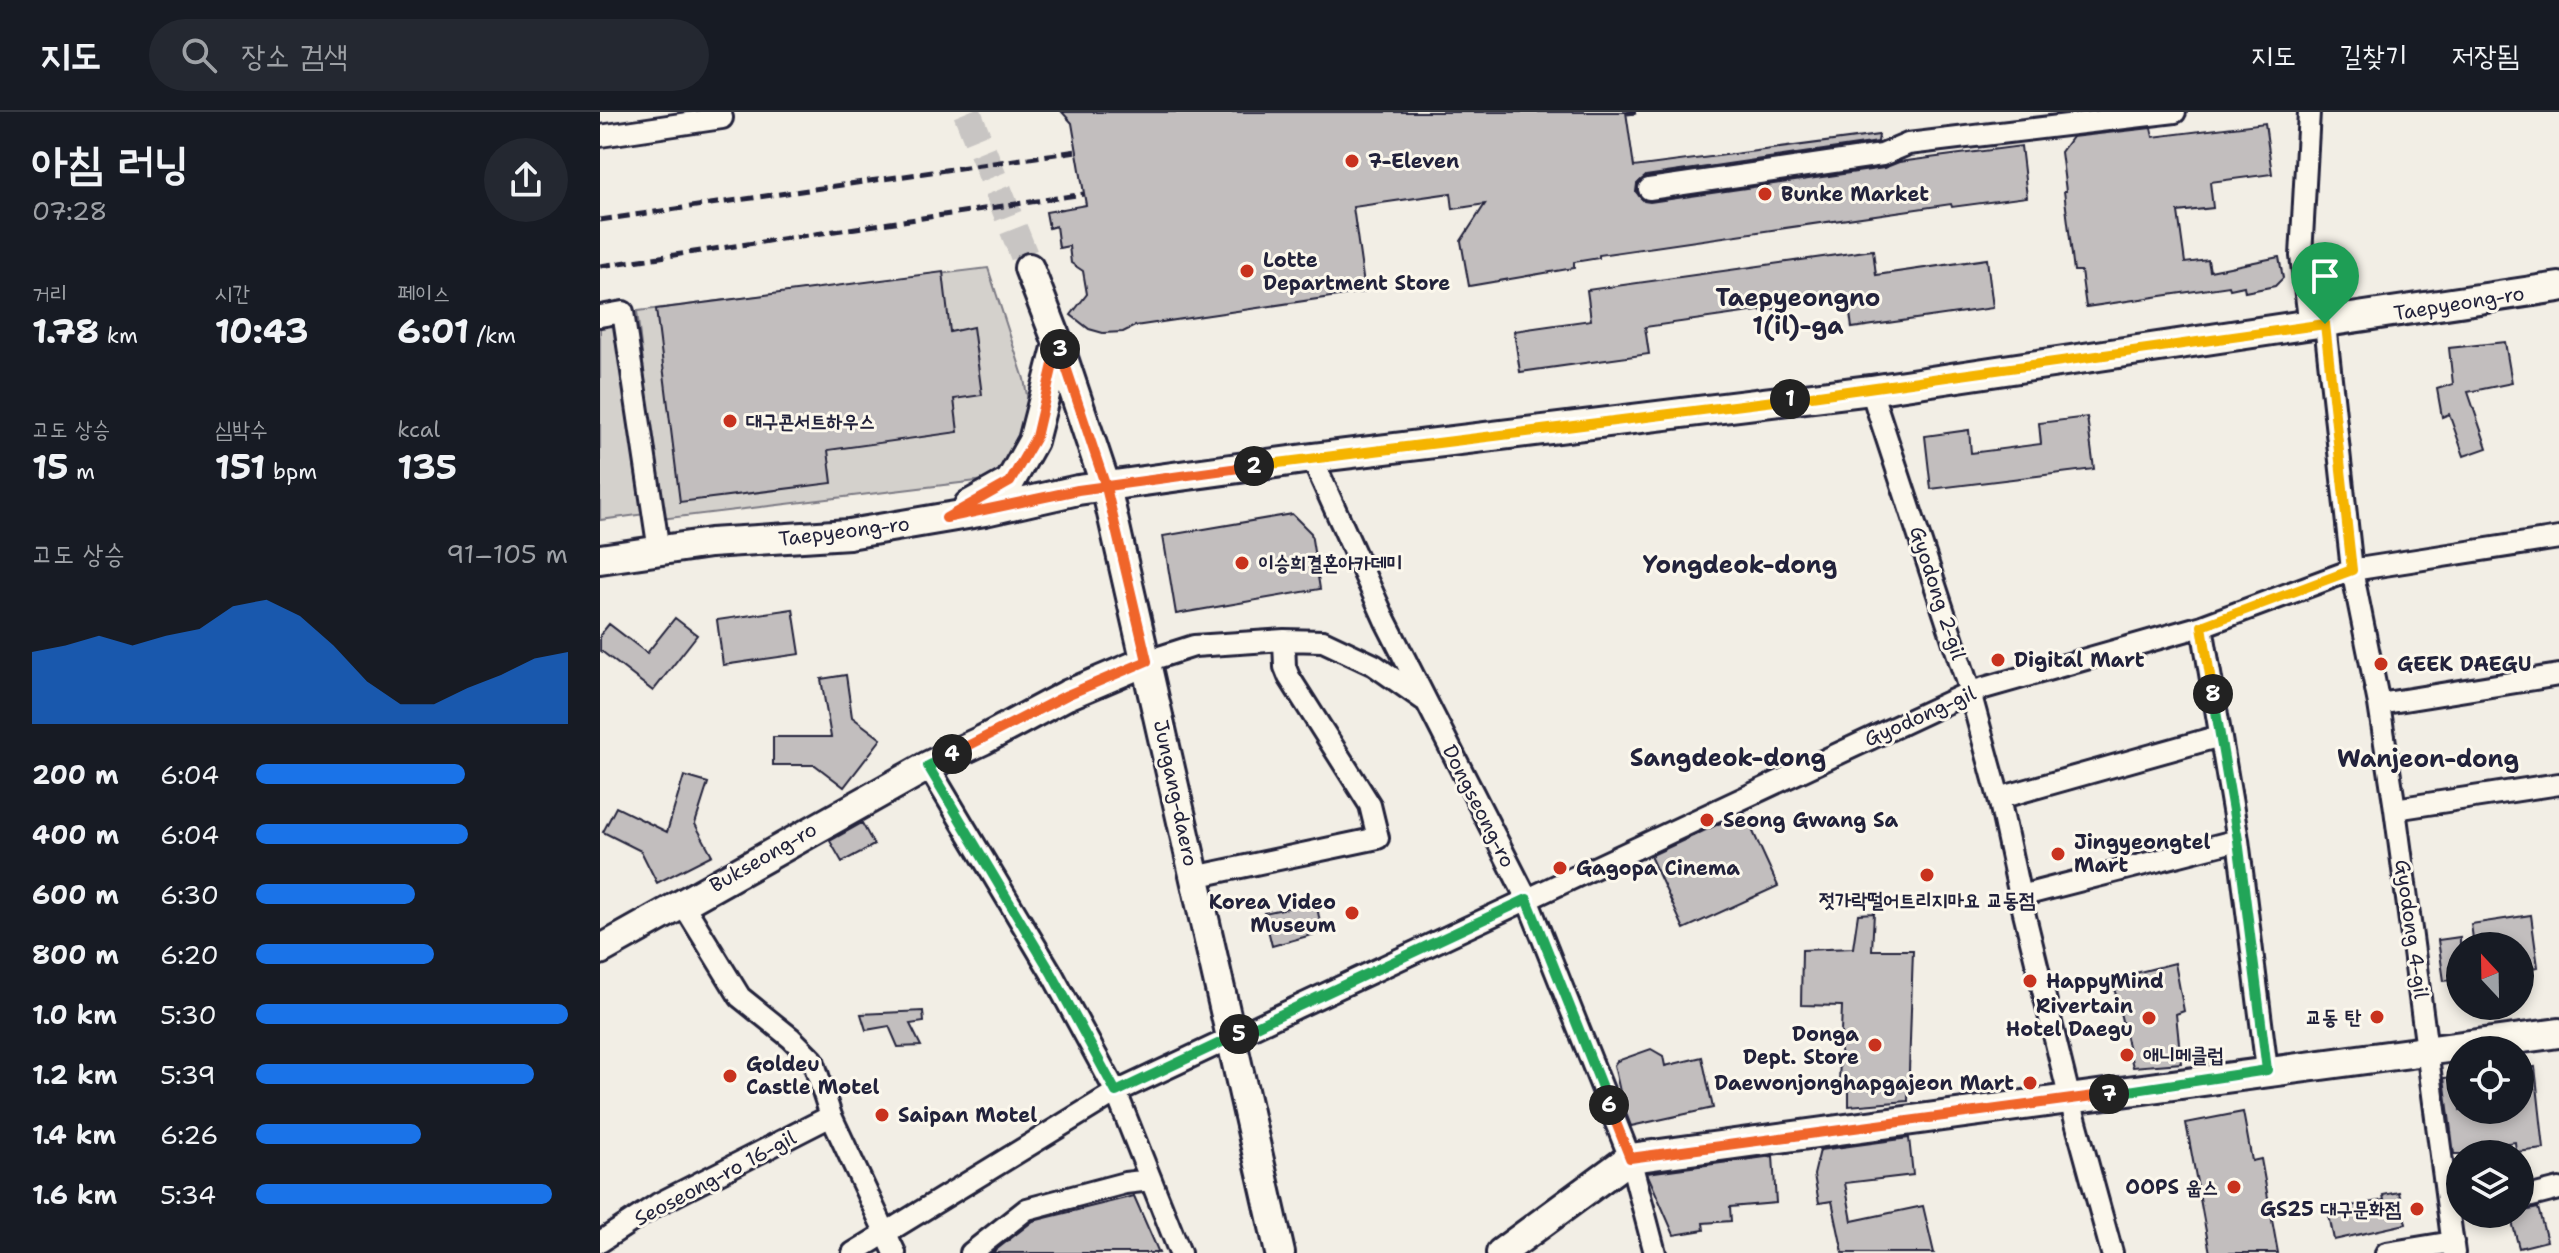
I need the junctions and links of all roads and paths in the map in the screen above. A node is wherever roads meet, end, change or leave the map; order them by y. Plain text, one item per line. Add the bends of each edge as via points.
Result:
1 (2175, 112) edge
2 (2309, 112) edge
3 (721, 115) edge
4 (600, 136) edge
5 (1649, 189) dead end
6 (1029, 268) tunnel mouth
7 (2559, 287) edge
8 (600, 316) edge
9 (2317, 325) junction
10 (1058, 343) junction
11 (1871, 390) junction
12 (1312, 458) junction
13 (1106, 487) junction
14 (946, 518) junction
15 (2559, 538) edge
16 (659, 551) junction
17 (600, 559) edge
18 (2352, 570) junction
19 (2202, 626) junction
20 (1284, 640) junction
21 (1147, 661) junction
22 (2559, 675) edge
23 (1970, 692) junction
24 (1426, 702) junction
25 (2379, 704) junction
26 (2220, 736) junction
27 (928, 766) junction
28 (2559, 784) edge
29 (1999, 798) junction
30 (2395, 809) junction
31 (2238, 840) junction
32 (1194, 877) junction
33 (2020, 896) junction
34 (1527, 899) junction
35 (683, 904) junction
36 (600, 950) edge
37 (2559, 1033) edge
38 (1229, 1039) junction
39 (2428, 1050) junction
40 (2267, 1070) junction
41 (1116, 1092) junction
42 (2070, 1100) junction
43 (831, 1116) junction
44 (2446, 1157) edge
45 (1630, 1158) junction
46 (1151, 1180) junction
47 (2559, 1189) edge
48 (2534, 1195) edge
49 (2455, 1228) edge
50 (600, 1242) edge
51 (890, 1244) edge
52 (2454, 1248) edge
53 (853, 1253) edge
54 (971, 1253) edge
55 (1180, 1253) edge
56 (1280, 1253) edge
57 (1501, 1253) edge
58 (1655, 1253) edge
59 (2112, 1253) edge
60 (2386, 1253) edge

1 - 5 street via 1908,144 1882,155
2 - 9 street, Gyodong 4-gil via 2301,256
3 - 4 street
6 - 10 main road, Jungang-daero
7 - 9 main road, Taepyeong-ro
8 - 16 street via 623,312
9 - 11 main road, Taepyeong-ro
9 - 18 street, Gyodong 4-gil
10 - 13 main road, Jungang-daero
10 - 14 main road via 1036,437 1010,482
11 - 12 main road, Taepyeong-ro
11 - 23 street, Gyodong 2-gil
12 - 13 main road, Taepyeong-ro
12 - 24 street, Dongseong-ro
13 - 14 main road, Taepyeong-ro
13 - 21 main road, Jungang-daero
14 - 16 main road, Taepyeong-ro via 849,534
15 - 18 street, Gyodong-gil
16 - 17 main road, Taepyeong-ro
18 - 19 street, Gyodong-gil
18 - 25 street, Gyodong 4-gil
19 - 23 street, Gyodong-gil
19 - 26 street
20 - 21 street via 1194,646
20 - 24 street via 1323,641 1374,665
20 - 32 street via 1289,677 1370,805 1378,838
21 - 27 main road, Bukseong-ro
21 - 32 main road, Jungang-daero
22 - 25 street
23 - 29 street, Gyodong 2-gil
23 - 34 street, Gyodong-gil
24 - 34 street, Dongseong-ro
25 - 30 street, Gyodong 4-gil
26 - 29 street
26 - 31 street
27 - 35 main road, Bukseong-ro
27 - 41 street
28 - 30 street
29 - 33 street, Gyodong 2-gil
30 - 39 street, Gyodong 4-gil
31 - 33 street
31 - 40 street
32 - 38 main road, Jungang-daero
33 - 42 street, Gyodong 2-gil
34 - 38 street, Gyodong-gil
34 - 45 street, Dongseong-ro
35 - 36 main road, Bukseong-ro
35 - 43 street via 740,997 813,1060
37 - 39 main road
38 - 41 street, Gyodong-gil
38 - 56 main road, Jungang-daero
39 - 40 main road
39 - 44 street, Gyodong 4-gil
40 - 42 main road
41 - 46 street
41 - 51 street, Gyodong-gil
42 - 45 main road
42 - 59 street, Gyodong 2-gil
43 - 50 street, Seoseong-ro 16-gil via 658,1204
43 - 51 street
45 - 57 main road
45 - 58 street, Dongseong-ro
46 - 54 street via 1027,1209
46 - 55 street
47 - 48 street
49 - 52 street, Gyodong 4-gil
51 - 53 street, Gyodong-gil
52 - 60 street

